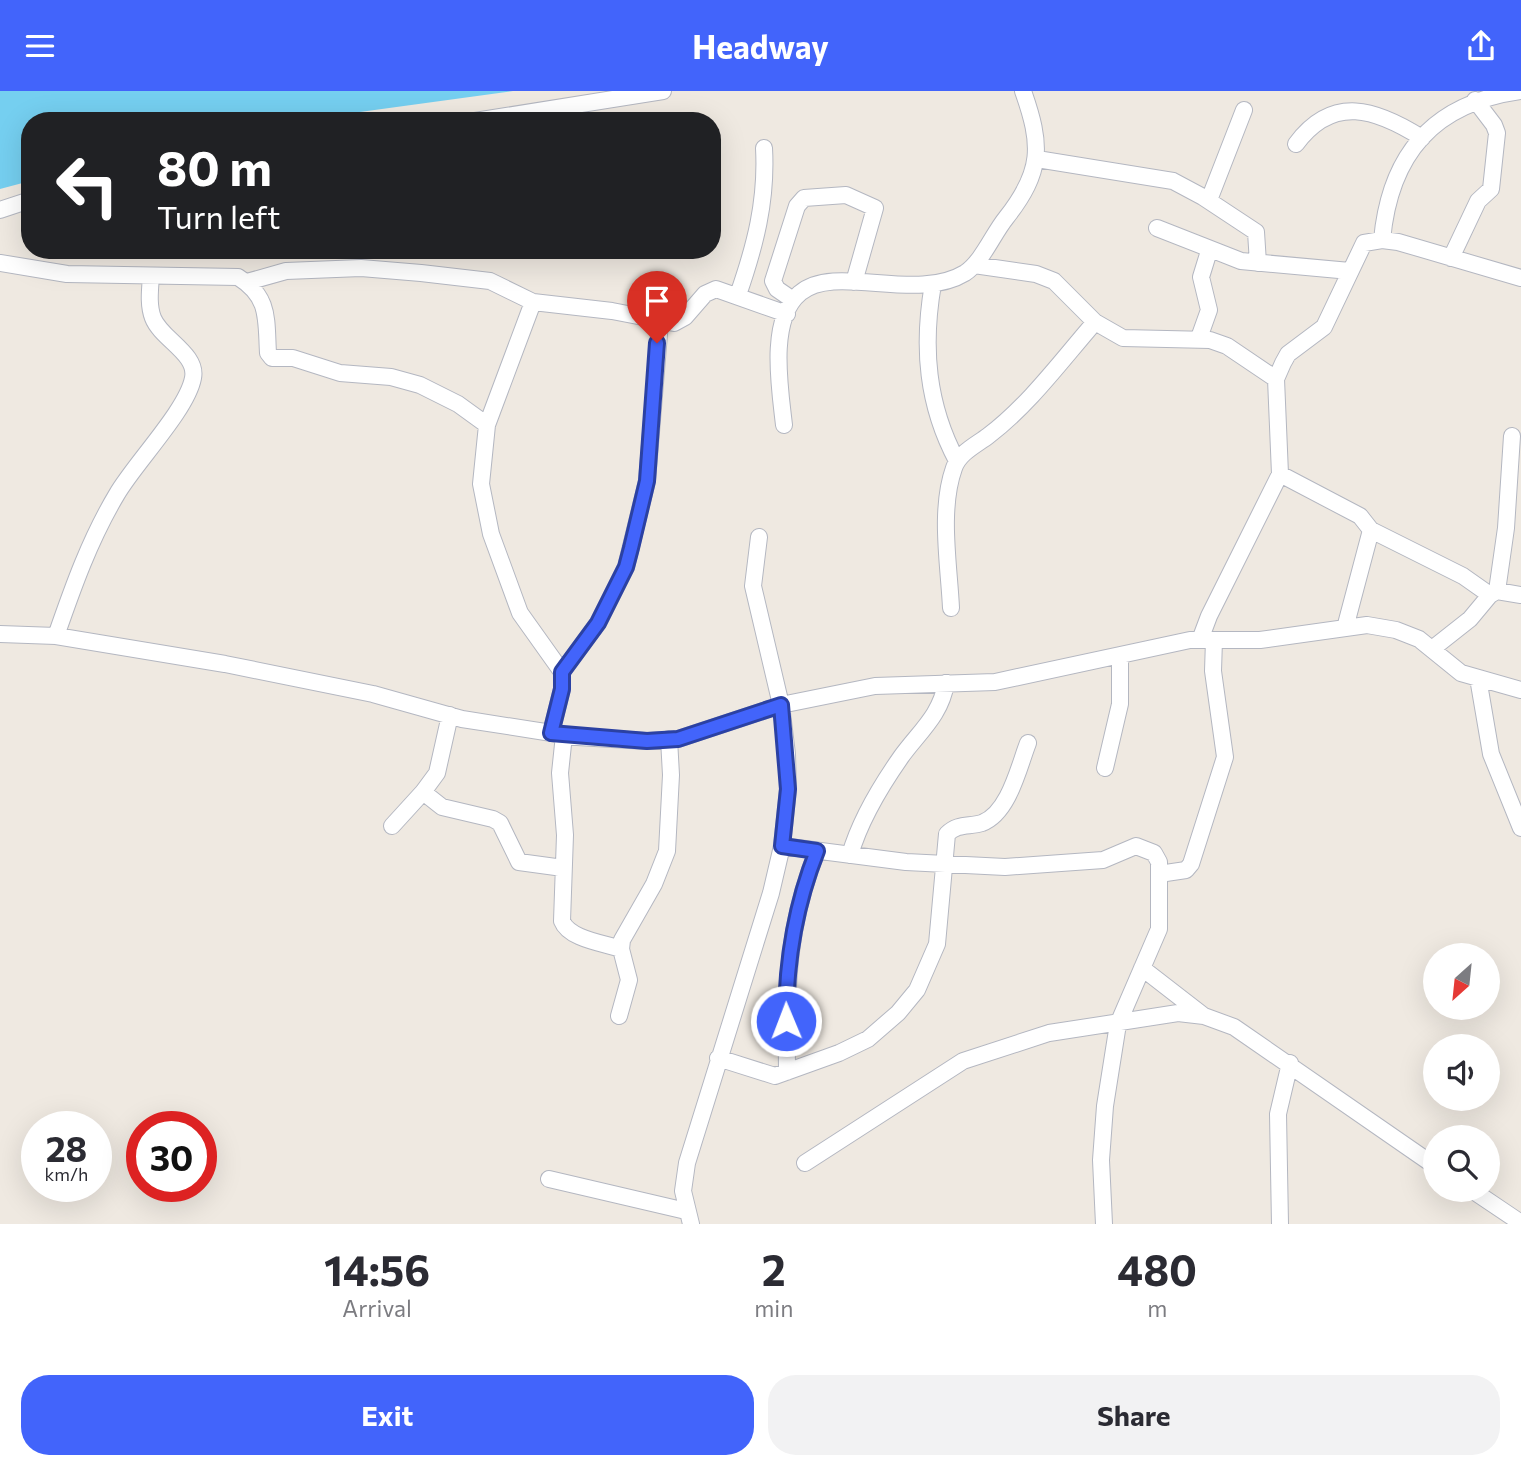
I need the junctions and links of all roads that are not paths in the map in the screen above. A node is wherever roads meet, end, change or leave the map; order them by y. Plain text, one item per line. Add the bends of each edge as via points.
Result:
1 (663, 91) edge
2 (1023, 91) edge
3 (1521, 91) edge
4 (1475, 100) junction
5 (1244, 110) dead end
6 (531, 112) edge
7 (1422, 138) junction
8 (1296, 144) dead end
9 (764, 148) dead end
10 (1037, 159) junction
11 (1209, 201) junction
12 (21, 203) edge
13 (0, 210) edge
14 (1157, 228) dead end
15 (1382, 240) junction
16 (1209, 251) junction
17 (1451, 258) junction
18 (0, 263) edge
19 (1258, 263) junction
20 (974, 265) junction
21 (1350, 271) junction
22 (151, 276) junction
23 (1521, 278) edge
24 (247, 282) junction
25 (854, 282) junction
26 (933, 284) junction
27 (738, 295) junction
28 (533, 302) junction
29 (790, 307) junction
30 (660, 322) junction
31 (1095, 322) junction
32 (1199, 338) junction
33 (1276, 379) junction
34 (487, 425) junction
35 (785, 425) dead end
36 (1512, 436) dead end
37 (957, 461) junction
38 (1280, 474) junction
39 (1371, 530) junction
40 (759, 537) dead end
41 (1493, 593) junction
42 (1521, 595) edge
43 (951, 608) dead end
44 (1345, 628) junction
45 (0, 634) edge
46 (56, 636) junction
47 (1207, 640) junction
48 (1432, 649) junction
49 (1120, 655) junction
50 (562, 672) junction
51 (1478, 678) junction
52 (946, 683) junction
53 (1521, 690) edge
54 (781, 705) junction
55 (450, 715) junction
56 (557, 734) junction
57 (669, 740) junction
58 (1028, 743) dead end
59 (1105, 768) dead end
60 (424, 792) junction
61 (392, 825) dead end
62 (1521, 828) edge
63 (782, 846) junction
64 (817, 851) junction
65 (850, 855) junction
66 (944, 865) junction
67 (564, 868) junction
68 (1159, 874) junction
69 (621, 949) junction
70 (1142, 968) junction
71 (619, 1016) dead end
72 (1204, 1016) junction
73 (1118, 1024) junction
74 (718, 1058) junction
75 (1290, 1063) junction
76 (787, 1073) junction
77 (1423, 1157) edge
78 (805, 1163) dead end
79 (549, 1179) dead end
80 (1490, 1202) edge
81 (689, 1217) edge
82 (1521, 1223) edge
83 (1104, 1224) edge
84 (1280, 1224) edge

1 - 6 street
2 - 10 street via 1035,124
3 - 4 street
4 - 7 street via 1454,109
4 - 17 street via 1497,134 1491,189 1478,201
5 - 11 street
7 - 8 street via 1380,115 1346,112 1319,119
7 - 15 street via 1403,164 1390,194
9 - 27 street via 761,218
10 - 11 street via 1173,181
10 - 20 street via 1023,196
11 - 19 street via 1256,232
12 - 13 street
14 - 16 street
15 - 17 street
15 - 21 street via 1364,243
16 - 19 street
16 - 32 street via 1200,277 1209,310
17 - 23 street
18 - 22 street via 67,274
19 - 21 street
20 - 26 street
20 - 31 street via 1037,274 1054,281
21 - 33 street via 1324,327 1288,353
22 - 24 street via 226,275
22 - 46 street via 153,319 188,359 193,380 174,415 116,496 76,577
24 - 28 street via 286,271 361,268 490,281
24 - 34 street via 266,307 272,358 293,358 319,369 420,385
25 - 26 street
25 - 29 street via 810,286
25 - 29 street via 875,208 846,195 804,198 797,206 773,281
26 - 37 street via 926,323 929,380 936,413
27 - 29 street
27 - 30 street via 711,289 680,322
28 - 30 street
28 - 34 street
29 - 35 street via 777,364
30 - 50 street via 647,481 626,567 598,623
31 - 32 street via 1123,338
31 - 37 street via 1024,403
32 - 33 street via 1227,346
33 - 38 street
34 - 50 street via 481,484 491,534 528,627
36 - 41 street via 1506,528
37 - 43 street via 947,515
38 - 39 street via 1360,516
38 - 47 street via 1209,616
39 - 41 street
39 - 44 street
40 - 54 street via 755,602
41 - 42 street
41 - 48 street via 1470,619
44 - 47 street via 1261,640
44 - 48 street via 1367,625 1396,630
45 - 46 street
46 - 55 street via 346,688
47 - 49 street
47 - 68 street via 1225,757 1191,864 1186,870
48 - 51 street via 1452,668
49 - 52 street via 995,682
49 - 59 street via 1119,704
50 - 56 street
51 - 53 street
51 - 62 street via 1491,754
52 - 54 street via 875,687
52 - 65 street via 942,704 892,770 861,823
54 - 57 street
54 - 63 street via 788,789
55 - 56 street
55 - 60 street via 437,773
56 - 57 street
56 - 67 street
57 - 69 street via 667,851
58 - 66 street via 1011,786 992,817 953,827 947,834
60 - 61 street
60 - 67 street via 442,807 500,823 519,862
63 - 64 street
63 - 74 street
64 - 65 street
64 - 76 street via 800,893 787,966
65 - 66 street
66 - 68 street via 1005,867 1103,860 1136,846 1154,853
66 - 76 street via 937,944 917,990 868,1039
67 - 69 street via 563,926 576,935
68 - 70 street via 1159,929
69 - 71 street via 629,980
70 - 72 street
70 - 73 street
72 - 73 street via 1178,1013
72 - 75 street via 1234,1027
73 - 78 street via 1049,1034 963,1061
73 - 83 street via 1102,1146
74 - 76 street via 768,1076
74 - 81 street via 687,1163 683,1191
75 - 77 street
75 - 84 street via 1278,1114
79 - 81 street
80 - 82 street

